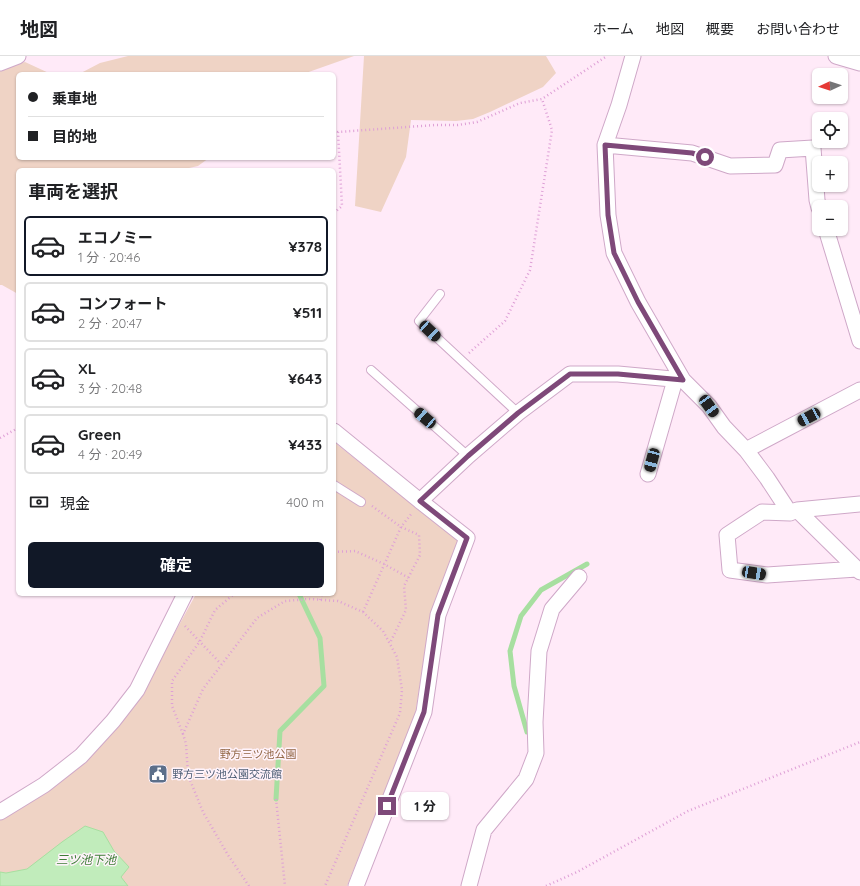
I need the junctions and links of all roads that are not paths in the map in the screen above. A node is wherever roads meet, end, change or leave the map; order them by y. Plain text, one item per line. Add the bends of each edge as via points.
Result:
1 (18, 56) edge
2 (633, 56) edge
3 (836, 56) edge
4 (860, 62) edge
5 (0, 63) edge
6 (605, 145) junction
7 (817, 200) edge
8 (828, 236) edge
9 (440, 294) dead end
10 (860, 341) edge
11 (371, 370) dead end
12 (679, 380) junction
13 (860, 390) edge
14 (518, 413) junction
15 (336, 433) edge
16 (746, 450) junction
17 (468, 456) junction
18 (648, 474) dead end
19 (336, 485) edge
20 (420, 501) junction
21 (361, 502) dead end
22 (860, 504) edge
23 (794, 512) junction
24 (858, 570) edge
25 (579, 577) dead end
26 (184, 596) edge
27 (0, 812) edge
28 (356, 886) edge
29 (469, 886) edge

1 - 5 street
2 - 6 street
3 - 4 street
6 - 7 street via 692,153 730,166 775,165 780,150 813,148
6 - 12 street via 608,215 614,253
8 - 10 street
9 - 14 lane via 419,321
11 - 17 lane
12 - 14 street via 618,374 570,374
12 - 16 street via 709,406 724,427
12 - 18 street
13 - 16 street
14 - 17 street
15 - 20 street
16 - 23 street
17 - 20 street
19 - 21 lane
20 - 28 street via 467,538 438,615 424,712
22 - 23 street
23 - 24 street
23 - 24 street via 762,512 727,535 730,570 767,575
25 - 29 street via 552,609 539,651 536,753 526,779 484,830
26 - 27 street via 136,690 114,721 81,756 44,785

